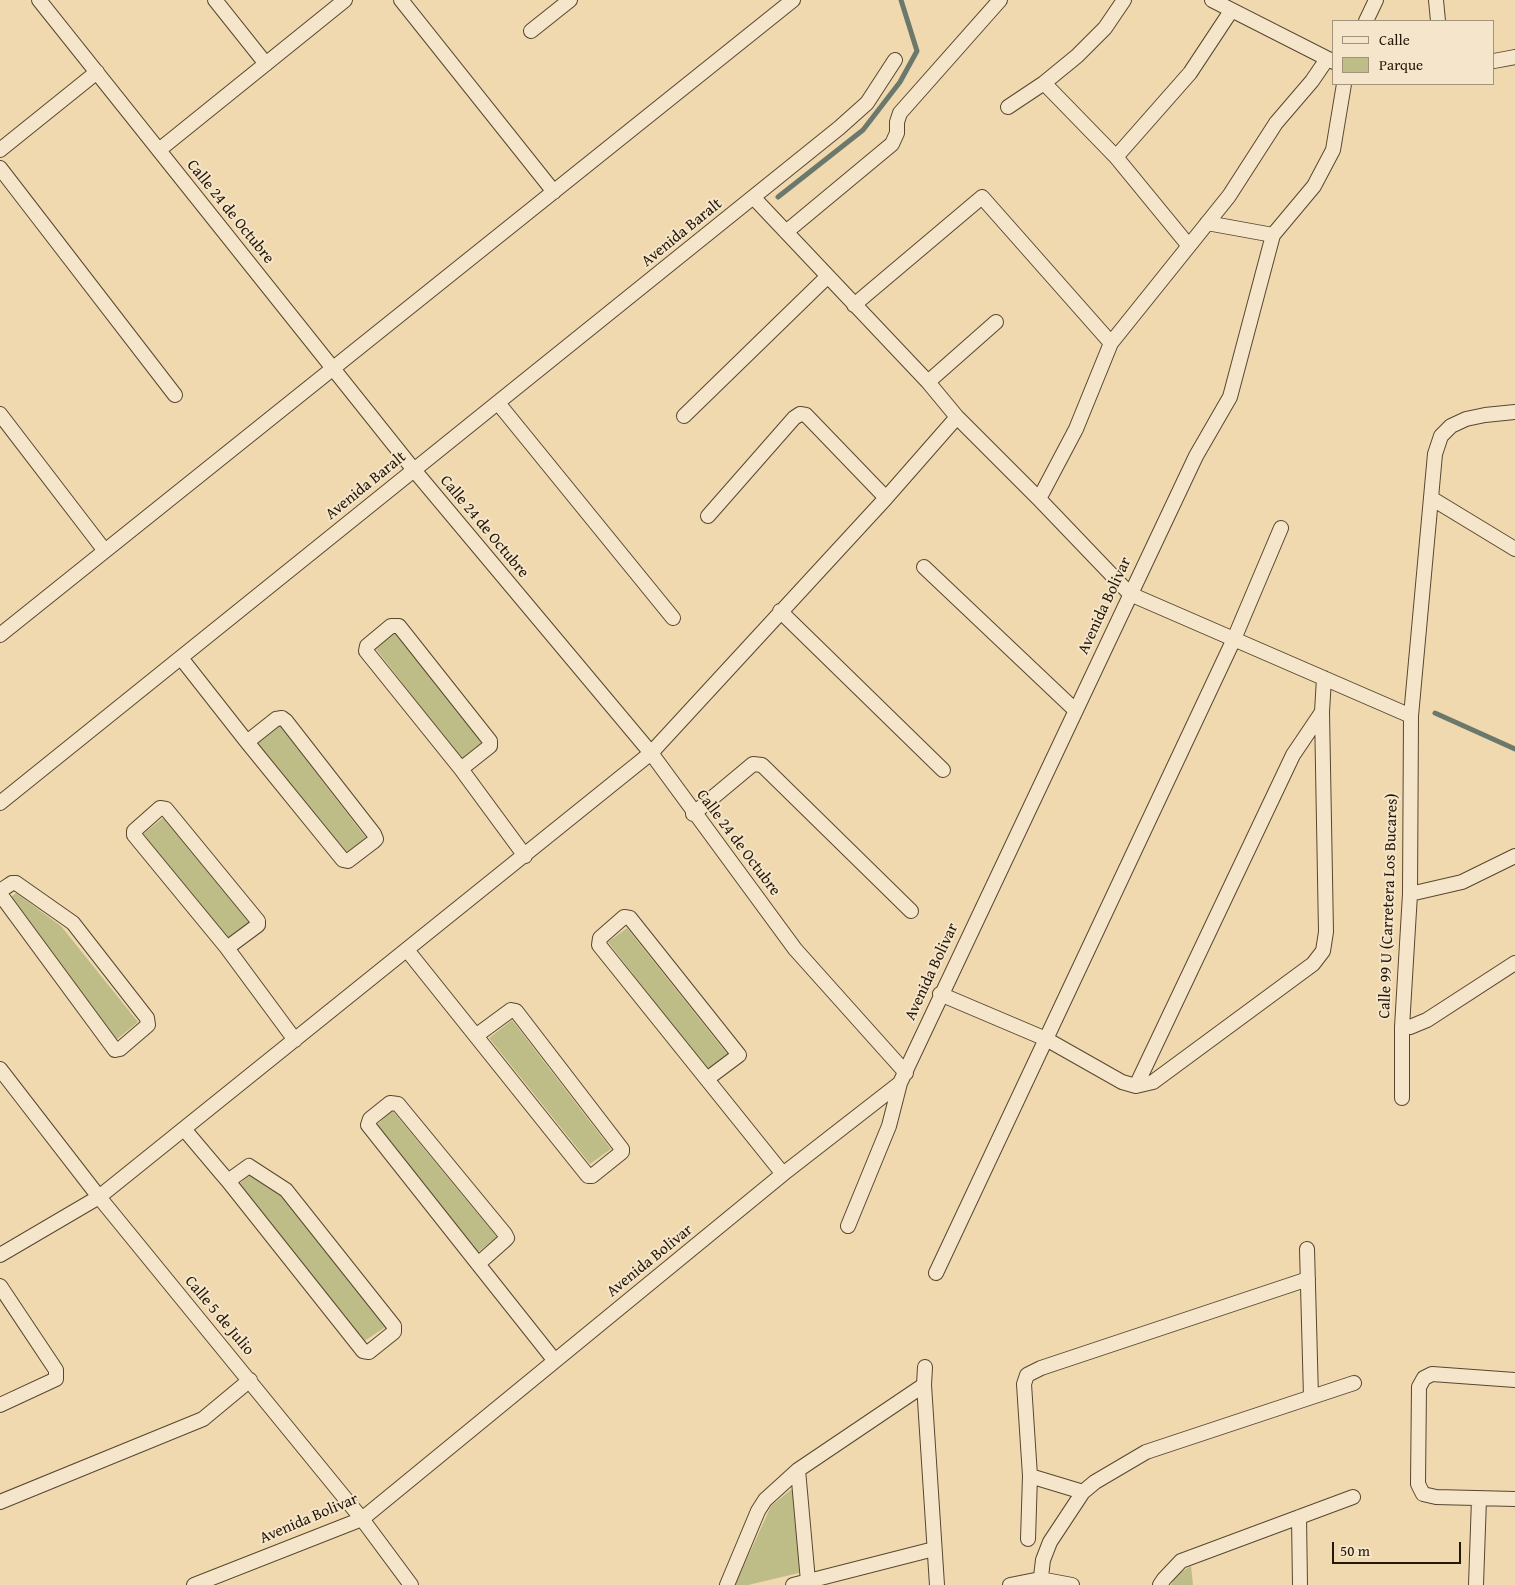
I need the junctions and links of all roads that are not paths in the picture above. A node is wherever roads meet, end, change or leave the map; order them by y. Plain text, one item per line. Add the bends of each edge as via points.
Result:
1 (39, 0) edge
2 (215, 0) edge
3 (345, 0) edge
4 (402, 0) edge
5 (570, 0) edge
6 (792, 0) edge
7 (1000, 0) edge
8 (1124, 0) edge
9 (1212, 0) edge
10 (1376, 0) edge
11 (1436, 0) edge
12 (1231, 11) junction
13 (1366, 20) edge
14 (1438, 20) edge
15 (531, 31) dead end
16 (1515, 57) edge
17 (895, 60) dead end
18 (1330, 60) edge
19 (1495, 61) edge
20 (266, 64) junction
21 (97, 72) junction
22 (1044, 83) junction
23 (1344, 85) edge
24 (1008, 107) dead end
25 (0, 150) edge
26 (159, 150) junction
27 (1116, 157) junction
28 (0, 168) edge
29 (554, 192) junction
30 (754, 198) junction
31 (1207, 223) junction
32 (786, 232) junction
33 (1274, 235) junction
34 (1189, 246) junction
35 (827, 277) junction
36 (854, 305) junction
37 (996, 322) dead end
38 (1111, 343) junction
39 (334, 370) junction
40 (928, 382) junction
41 (175, 395) dead end
42 (498, 403) junction
43 (1515, 412) edge
44 (0, 414) edge
45 (684, 416) dead end
46 (957, 417) junction
47 (414, 470) junction
48 (886, 498) junction
49 (1431, 498) junction
50 (1039, 499) junction
51 (708, 516) dead end
52 (1281, 528) dead end
53 (1515, 549) edge
54 (105, 551) junction
55 (924, 566) dead end
56 (1130, 594) junction
57 (780, 611) junction
58 (673, 618) dead end
59 (0, 635) edge
60 (1234, 638) junction
61 (180, 658) junction
62 (1324, 678) junction
63 (1075, 710) junction
64 (1322, 712) junction
65 (1411, 716) junction
66 (247, 742) junction
67 (651, 753) junction
68 (461, 769) junction
69 (943, 770) dead end
70 (0, 802) edge
71 (693, 814) junction
72 (526, 856) junction
73 (1515, 856) edge
74 (0, 892) edge
75 (1410, 894) junction
76 (911, 911) dead end
77 (227, 948) junction
78 (408, 950) junction
79 (1515, 963) edge
80 (940, 994) junction
81 (1402, 1027) junction
82 (478, 1035) junction
83 (1046, 1039) junction
84 (295, 1040) junction
85 (0, 1069) edge
86 (903, 1078) junction
87 (707, 1079) junction
88 (1136, 1086) junction
89 (1402, 1098) dead end
90 (184, 1130) junction
91 (783, 1174) junction
92 (228, 1181) junction
93 (99, 1198) junction
94 (848, 1226) dead end
95 (1307, 1249) dead end
96 (0, 1255) edge
97 (478, 1264) junction
98 (936, 1273) dead end
99 (1308, 1279) junction
100 (0, 1286) edge
101 (555, 1361) junction
102 (925, 1367) dead end
103 (250, 1380) junction
104 (1515, 1380) edge
105 (1354, 1383) dead end
106 (924, 1385) junction
107 (1311, 1397) junction
108 (0, 1405) edge
109 (798, 1470) junction
110 (1030, 1476) junction
111 (1083, 1492) junction
112 (1353, 1497) dead end
113 (1479, 1499) junction
114 (1515, 1499) edge
115 (0, 1502) edge
116 (1299, 1517) junction
117 (362, 1519) junction
118 (1028, 1539) dead end
119 (934, 1549) junction
120 (808, 1581) junction
121 (1040, 1582) edge
122 (194, 1585) edge
123 (411, 1585) edge
124 (727, 1585) edge
125 (793, 1585) edge
126 (937, 1585) edge
127 (1010, 1585) edge
128 (1072, 1585) edge
129 (1160, 1585) edge
130 (1300, 1585) edge
131 (1476, 1585) edge

1 - 21 street, Calle 24 de Octubre
2 - 20 street
3 - 20 street
4 - 29 street
5 - 15 street
6 - 29 street
7 - 32 street via 900,112 892,144
8 - 22 street via 1105,28
9 - 12 street
10 - 13 street
11 - 14 street
12 - 18 street
12 - 27 street via 1190,73
16 - 19 street
17 - 30 street, Avenida Baralt via 866,102
18 - 31 street via 1276,123 1229,196
20 - 26 street
21 - 25 street
21 - 26 street, Calle 24 de Octubre
22 - 24 street
22 - 27 street
23 - 33 street, Avenida Bolivar via 1334,150 1314,186
26 - 39 street, Calle 24 de Octubre
27 - 34 street
28 - 41 street
29 - 39 street
30 - 32 street
30 - 42 street, Avenida Baralt
31 - 33 street
31 - 34 street
32 - 35 street
33 - 56 street, Avenida Bolivar via 1230,397 1196,456
34 - 38 street
35 - 36 street
35 - 45 street
36 - 38 street via 982,197
36 - 40 street
37 - 40 street
38 - 50 street via 1076,429
39 - 47 street, Calle 24 de Octubre
39 - 54 street
40 - 46 street
42 - 47 street, Avenida Baralt
42 - 58 street
43 - 49 street, Calle 99 U (Carretera Los Bucares) via 1466,419 1451,426 1441,436 1435,454
44 - 54 street
46 - 48 street
46 - 50 street
47 - 61 street, Avenida Baralt
47 - 67 street, Calle 24 de Octubre
48 - 51 street via 806,415 800,414
48 - 57 street
49 - 53 street
49 - 65 street, Calle 99 U (Carretera Los Bucares)
50 - 56 street
52 - 60 street
54 - 59 street
55 - 63 street
56 - 60 street
56 - 63 street, Avenida Bolivar
57 - 67 street
57 - 69 street
60 - 62 street
60 - 83 street
61 - 66 street
61 - 70 street, Avenida Baralt
62 - 64 street
62 - 65 street
63 - 80 street, Avenida Bolivar
64 - 88 street via 1293,755
64 - 88 street via 1326,932 1323,952 1313,964 1153,1082
65 - 75 street, Calle 99 U (Carretera Los Bucares)
66 - 66 street via 344,860 348,861 376,839 286,720 276,719
67 - 71 street, Calle 24 de Octubre
67 - 72 street
68 - 68 street via 366,651 367,646 391,626 399,626 490,741 490,746
68 - 72 street
71 - 76 street via 753,764 762,764
71 - 86 street, Calle 24 de Octubre via 795,949
72 - 78 street
73 - 75 street via 1462,882
74 - 74 street via 115,1050 148,1025 147,1018 72,923 16,883
75 - 81 street, Calle 99 U (Carretera Los Bucares)
77 - 77 street via 134,835 134,831 160,808 166,809 258,921 258,925
77 - 84 street
78 - 82 street
78 - 84 street
79 - 81 street via 1427,1020
80 - 83 street
80 - 86 street, Avenida Bolivar
81 - 89 street, Calle 99 U (Carretera Los Bucares)
82 - 82 street via 588,1176 622,1152 516,1011 511,1010
83 - 88 street via 1122,1082
83 - 98 street
84 - 90 street
85 - 93 street, Calle 5 de Julio
86 - 91 street, Avenida Bolivar
86 - 94 street via 889,1126
87 - 87 street via 599,945 600,938 624,917 630,918 739,1055
87 - 91 street
90 - 92 street
90 - 93 street
91 - 101 street, Avenida Bolivar
92 - 92 street via 363,1351 369,1352 394,1332 394,1326 286,1190 249,1166
93 - 96 street
93 - 103 street, Calle 5 de Julio
95 - 99 street
97 - 97 street via 368,1125 370,1119 390,1103 398,1104 505,1234 507,1238
97 - 101 street
99 - 107 street
99 - 110 street via 1032,1371 1024,1384
100 - 108 street via 56,1370 56,1379
101 - 117 street, Avenida Bolivar
102 - 106 street
103 - 115 street via 203,1418
103 - 117 street, Calle 5 de Julio
104 - 113 street via 1432,1374 1424,1378 1419,1387 1418,1484 1424,1494 1436,1497
105 - 107 street
106 - 109 street
106 - 119 street
107 - 111 street via 1146,1452
109 - 120 street
109 - 124 street via 765,1500 758,1511
110 - 111 street
110 - 118 street
111 - 121 street via 1050,1542
112 - 116 street
113 - 114 street
113 - 131 street
116 - 129 street via 1182,1561
116 - 130 street
117 - 122 street, Avenida Bolivar
117 - 123 street, Calle 5 de Julio
119 - 120 street
119 - 126 street
120 - 125 street
121 - 127 street
121 - 128 street

